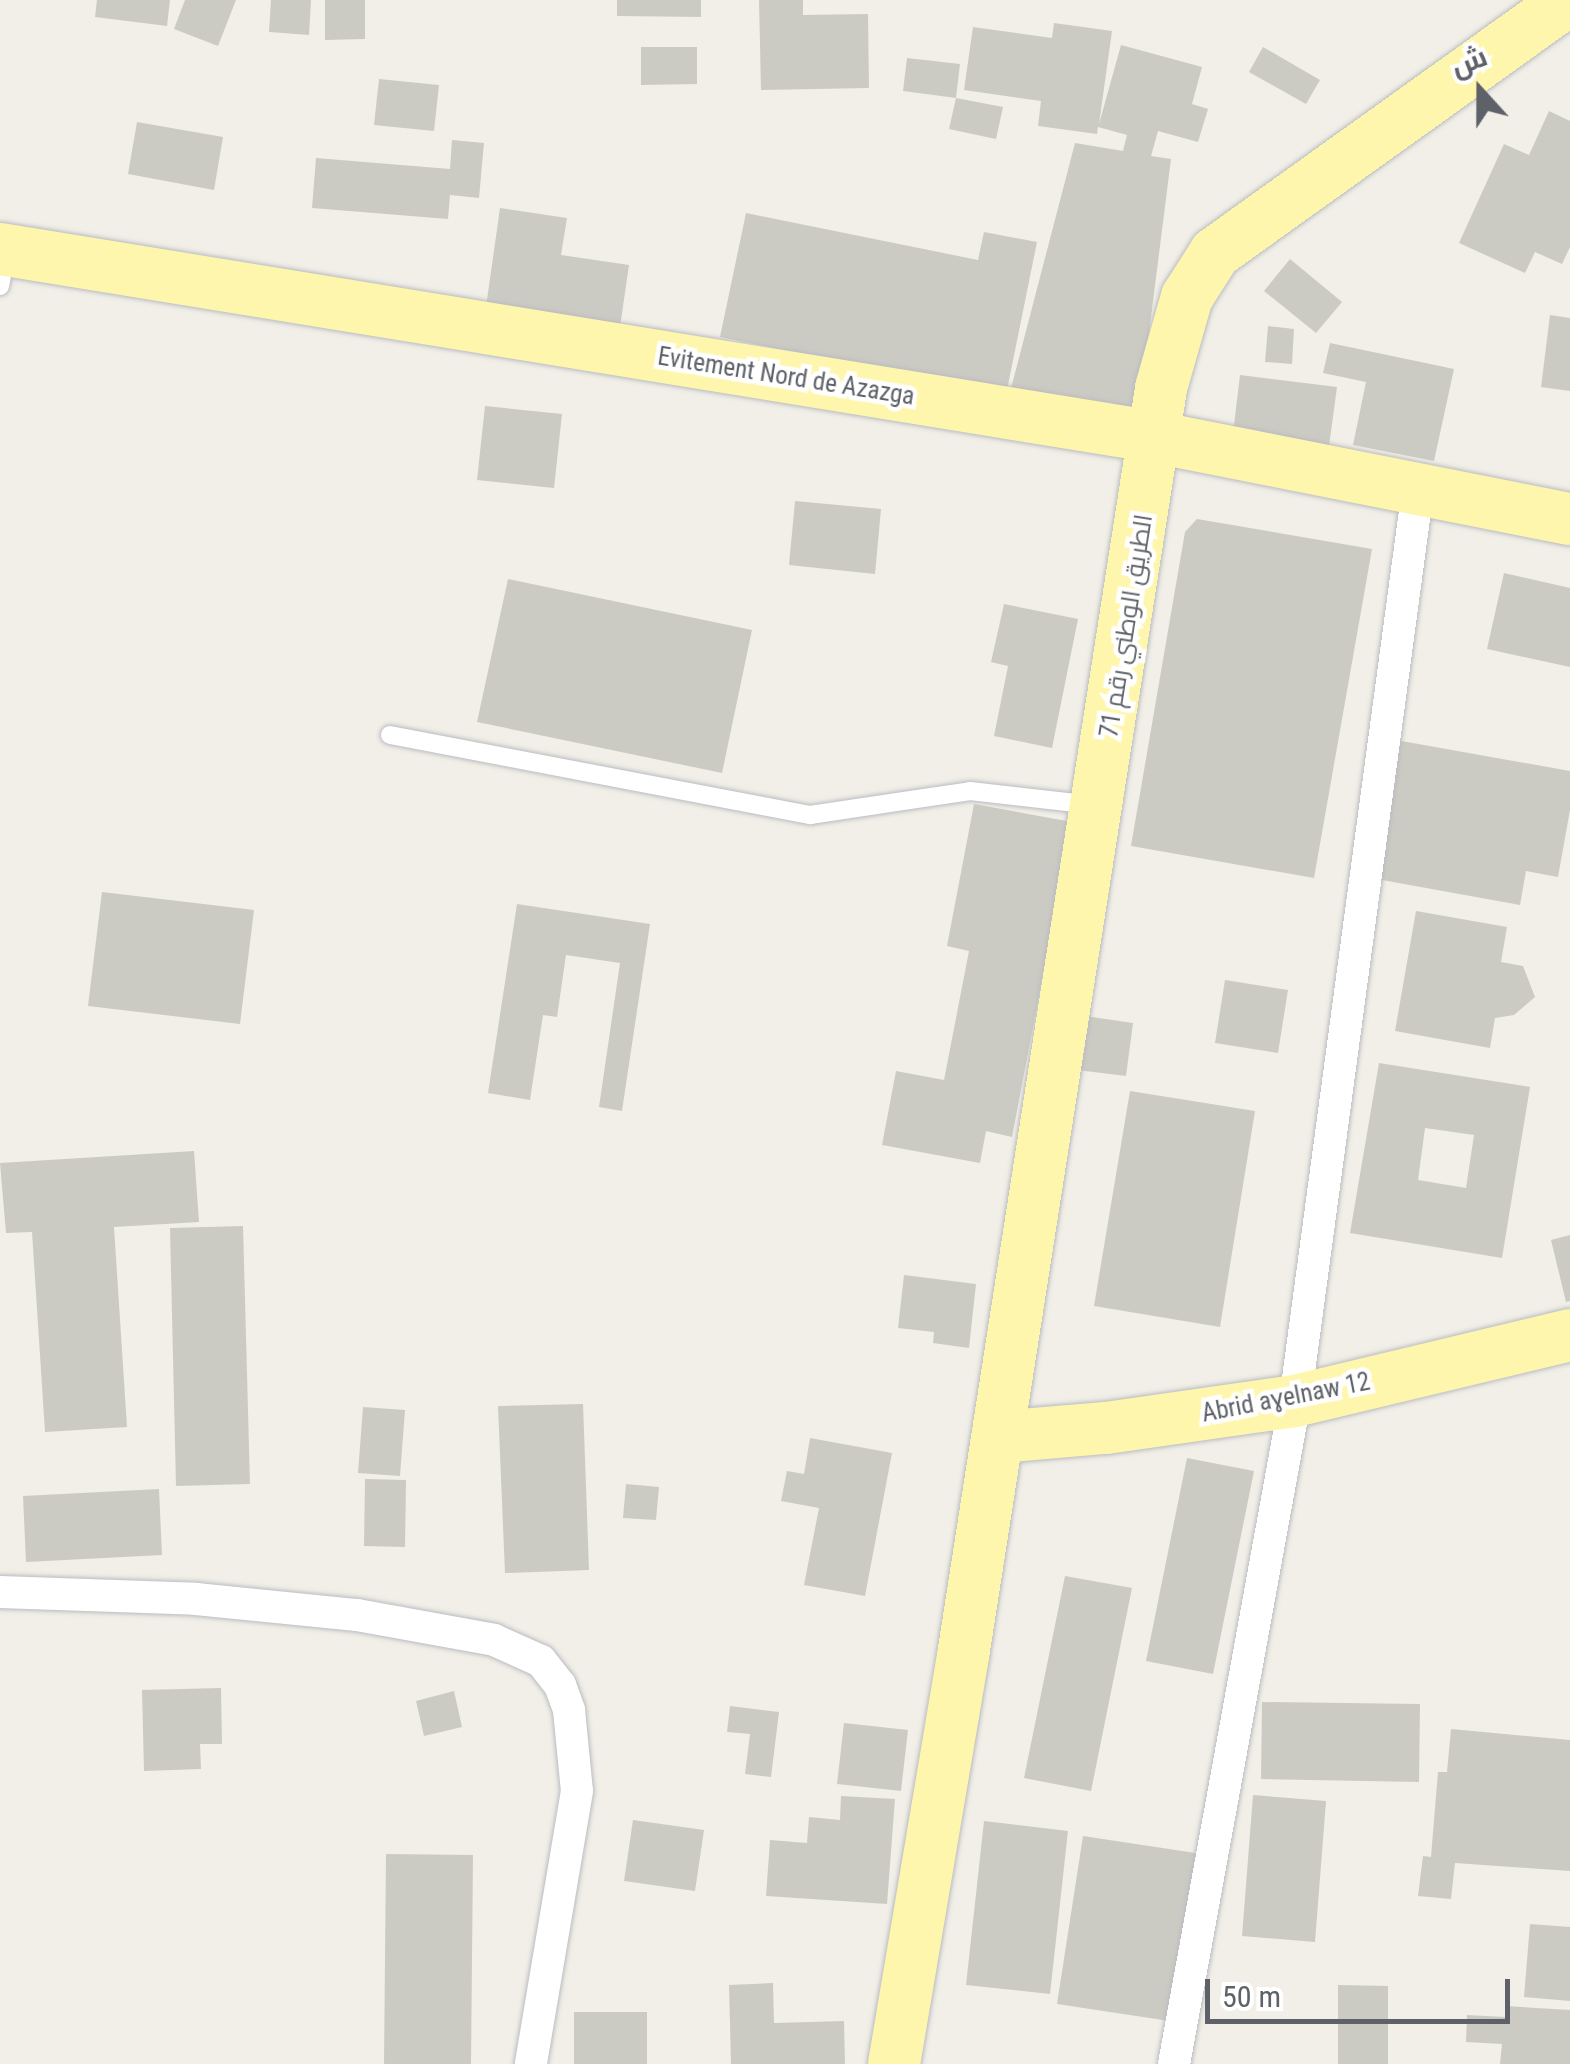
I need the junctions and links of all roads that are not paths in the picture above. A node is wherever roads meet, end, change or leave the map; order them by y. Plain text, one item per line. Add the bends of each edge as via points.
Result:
1 (1568, 0) edge
2 (2, 262) edge
3 (1155, 437) junction
4 (1418, 489) junction
5 (1570, 519) edge
6 (390, 735) dead end
7 (1098, 806) junction
8 (1570, 1334) edge
9 (1295, 1401) junction
10 (998, 1437) junction
11 (0, 1592) edge
12 (531, 2064) edge
13 (894, 2064) edge
14 (1174, 2064) edge

1 - 3 main road, الطريق الوطني رقم 71 via 1215,253 1187,297 1161,388
2 - 3 main road, Evitement Nord de Azazga
3 - 4 main road, Evitement Nord de Azazga
3 - 7 main road, الطريق الوطني رقم 71
4 - 5 main road, Evitement Nord de Azazga
4 - 9 street
6 - 7 lane via 810,815 970,792
7 - 10 main road, الطريق الوطني رقم 71
8 - 9 main road, Abrid aɣelnaw 12
9 - 10 main road, Abrid aɣelnaw 12
9 - 14 street
10 - 13 main road, الطريق الوطني رقم 71
11 - 12 street via 196,1598 356,1615 494,1640 542,1661 569,1710 577,1792

